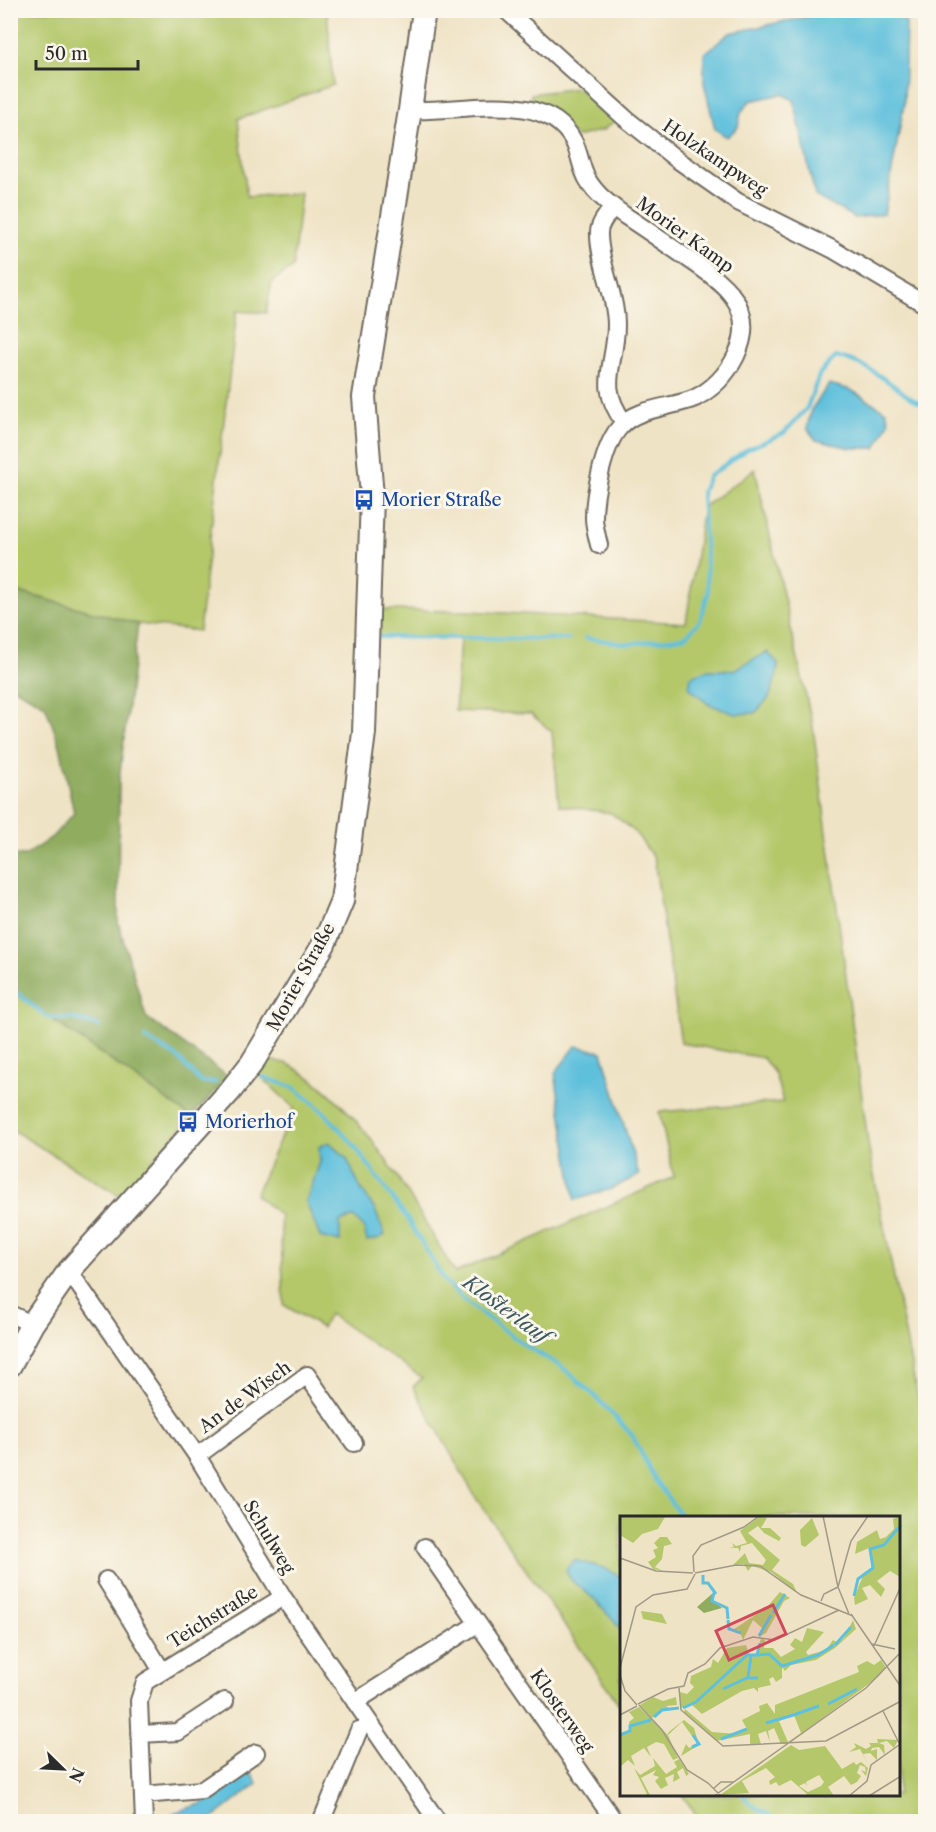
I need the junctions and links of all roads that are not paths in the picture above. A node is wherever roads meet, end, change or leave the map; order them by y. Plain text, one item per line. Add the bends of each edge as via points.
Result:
1 (424, 10) edge
2 (506, 10) edge
3 (410, 110) junction
4 (613, 207) junction
5 (926, 305) edge
6 (624, 422) junction
7 (599, 545) dead end
8 (69, 1271) junction
9 (10, 1314) edge
10 (32, 1324) junction
11 (10, 1365) edge
12 (354, 1443) dead end
13 (197, 1456) junction
14 (425, 1547) dead end
15 (106, 1580) dead end
16 (283, 1597) junction
17 (477, 1624) junction
18 (162, 1671) junction
19 (225, 1701) dead end
20 (355, 1702) junction
21 (359, 1730) dead end
22 (140, 1734) junction
23 (256, 1753) dead end
24 (143, 1795) junction
25 (144, 1821) edge
26 (321, 1821) edge
27 (438, 1821) edge
28 (615, 1821) edge

1 - 3 main road, Morier Straße
2 - 5 street, Holzkampweg via 675,158 738,202 832,249
3 - 4 street, Morier Kamp via 518,107 543,112 567,130 588,181
3 - 8 main road, Morier Straße via 364,397 372,497 365,723 342,901 324,944 252,1063
4 - 6 street via 600,225 598,236 616,325 609,394
4 - 6 street, Morier Kamp via 721,282 736,301 743,327 732,364 712,387 685,402
6 - 7 street via 613,436 603,463 594,518
8 - 10 main road, Morier Straße
8 - 13 street, Schulweg
9 - 10 street
10 - 11 main road, Morier Straße
12 - 13 street, An de Wisch via 308,1375
13 - 16 street, Schulweg
14 - 17 street, Klosterweg
15 - 18 street, Teichstraße
16 - 18 street, Teichstraße
16 - 20 street, Schulweg
17 - 20 street
17 - 28 street, Klosterweg
18 - 22 street, Teichstraße via 145,1682 139,1701
19 - 22 street via 178,1732
20 - 27 street, Schulweg
21 - 26 street
22 - 24 street, Teichstraße
23 - 24 street via 202,1790
24 - 25 street, Teichstraße

